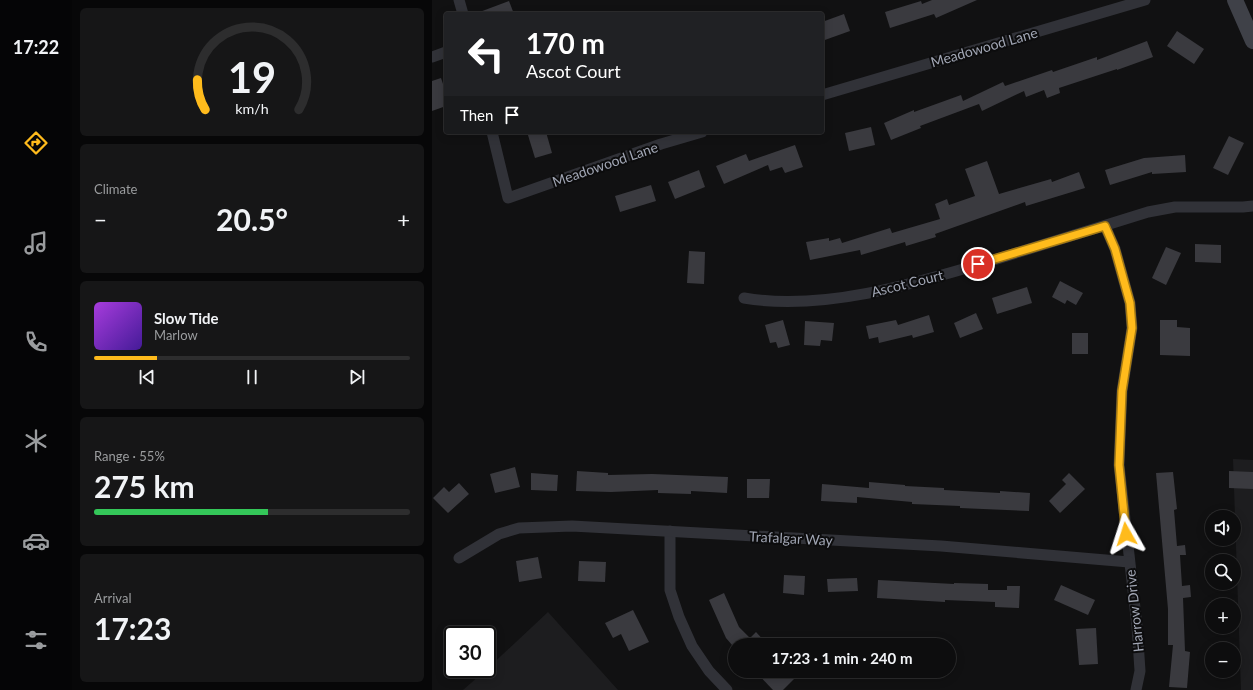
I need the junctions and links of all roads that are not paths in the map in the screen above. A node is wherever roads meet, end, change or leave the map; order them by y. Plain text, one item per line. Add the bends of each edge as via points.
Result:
1 (459, 0) edge
2 (1145, 0) edge
3 (1235, 0) edge
4 (462, 12) edge
5 (1253, 41) edge
6 (444, 53) edge
7 (432, 56) edge
8 (824, 94) edge
9 (492, 134) edge
10 (695, 134) edge
11 (1253, 206) edge
12 (1105, 226) junction
13 (744, 298) dead end
14 (670, 531) junction
15 (459, 558) dead end
16 (1129, 562) junction
17 (727, 690) edge
18 (1136, 690) edge

1 - 4 street
2 - 8 street, Meadowood Lane
3 - 5 main road
6 - 7 street
9 - 10 street, Meadowood Lane via 508,198
11 - 12 street, Ascot Court via 1175,207 1148,212
12 - 13 street, Ascot Court via 936,277 848,297 766,302
12 - 16 street, Harrow Drive via 1115,249 1130,303 1132,328 1122,391 1119,465
14 - 15 street, Trafalgar Way via 572,526 519,528 499,534
14 - 16 street, Trafalgar Way via 941,546
14 - 17 street via 670,590 692,646 709,671
16 - 18 street, Harrow Drive via 1140,671

